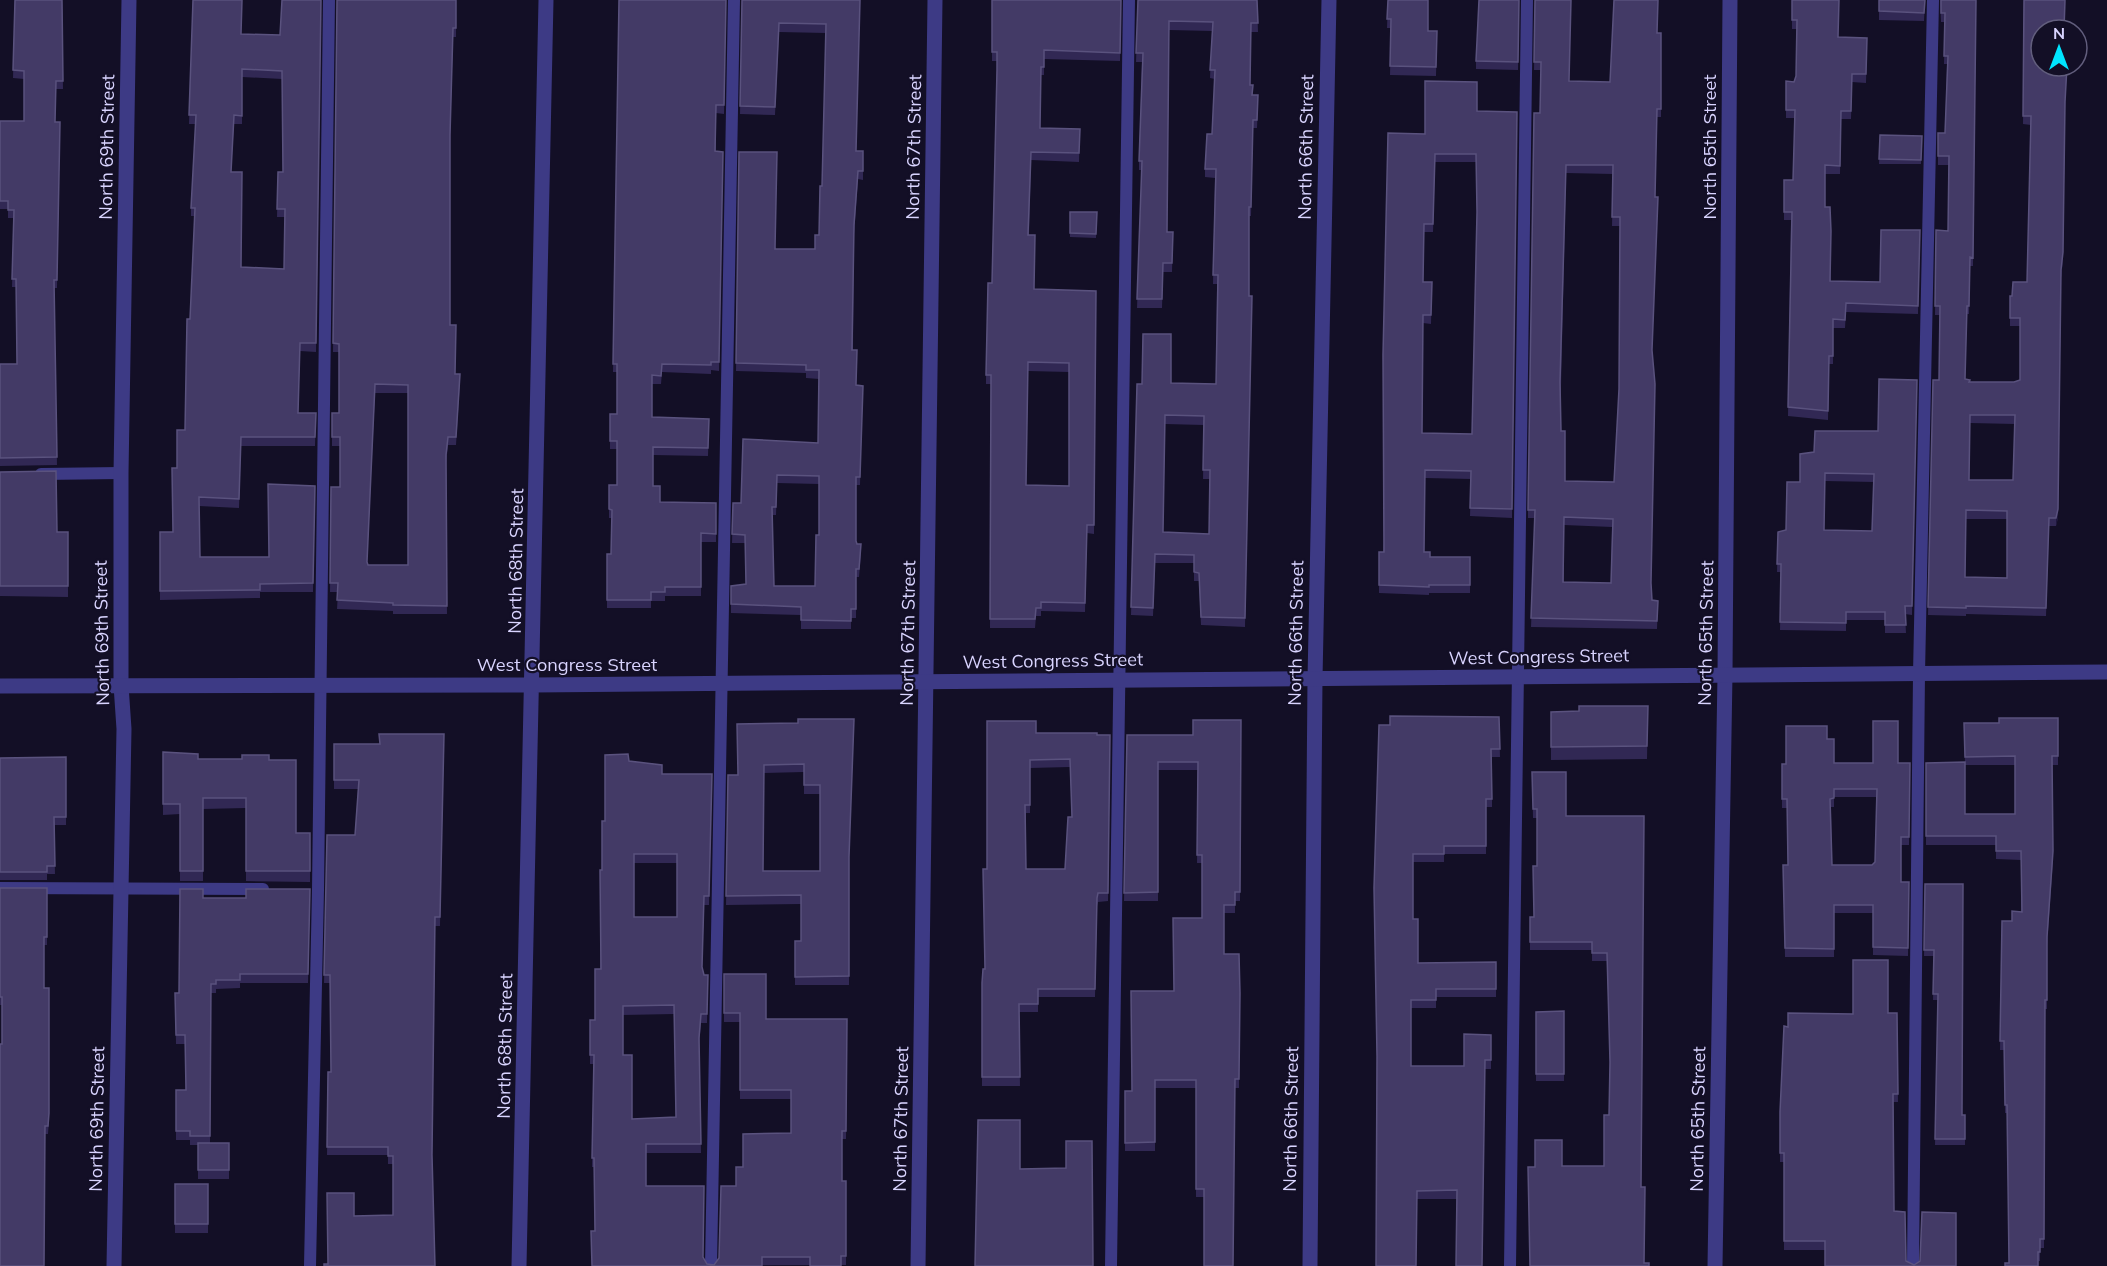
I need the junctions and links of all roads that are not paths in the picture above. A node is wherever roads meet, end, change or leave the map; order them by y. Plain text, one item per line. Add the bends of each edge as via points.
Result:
1 (129, 0) edge
2 (329, 0) edge
3 (546, 0) edge
4 (734, 0) edge
5 (935, 0) edge
6 (1129, 0) edge
7 (1329, 0) edge
8 (1527, 0) edge
9 (1730, 0) edge
10 (1933, 0) edge
11 (121, 473) junction
12 (33, 474) edge
13 (2107, 672) edge
14 (1919, 674) junction
15 (1725, 675) junction
16 (1517, 677) junction
17 (1315, 679) junction
18 (1121, 680) junction
19 (927, 682) junction
20 (723, 684) junction
21 (121, 685) junction
22 (319, 685) junction
23 (533, 685) junction
24 (0, 686) edge
25 (121, 887) junction
26 (0, 888) edge
27 (272, 890) edge
28 (114, 1266) edge
29 (310, 1266) edge
30 (519, 1266) edge
31 (711, 1266) edge
32 (918, 1266) edge
33 (1111, 1266) edge
34 (1310, 1266) edge
35 (1510, 1266) edge
36 (1714, 1266) edge
37 (1913, 1266) edge

1 - 11 street, North 69th Street
2 - 22 lane
3 - 23 street, North 68th Street
4 - 20 lane
5 - 19 street, North 67th Street
6 - 18 lane
7 - 17 street, North 66th Street
8 - 16 lane
9 - 15 street, North 65th Street
10 - 14 lane
11 - 12 lane
11 - 21 street, North 69th Street
13 - 14 street, West Congress Street
14 - 15 street, West Congress Street
14 - 37 lane
15 - 16 street, West Congress Street
15 - 36 street, North 65th Street
16 - 17 street, West Congress Street
16 - 35 lane
17 - 18 street, West Congress Street
17 - 34 street, North 66th Street
18 - 19 street, West Congress Street
18 - 33 lane
19 - 20 street, West Congress Street
19 - 32 street, North 67th Street
20 - 23 street, West Congress Street
20 - 31 lane
21 - 22 street, West Congress Street
21 - 24 street, West Congress Street
21 - 25 street, North 69th Street
22 - 23 street, West Congress Street
22 - 29 lane via 312,890
23 - 30 street, North 68th Street
25 - 26 lane
25 - 27 lane
25 - 28 street, North 69th Street

